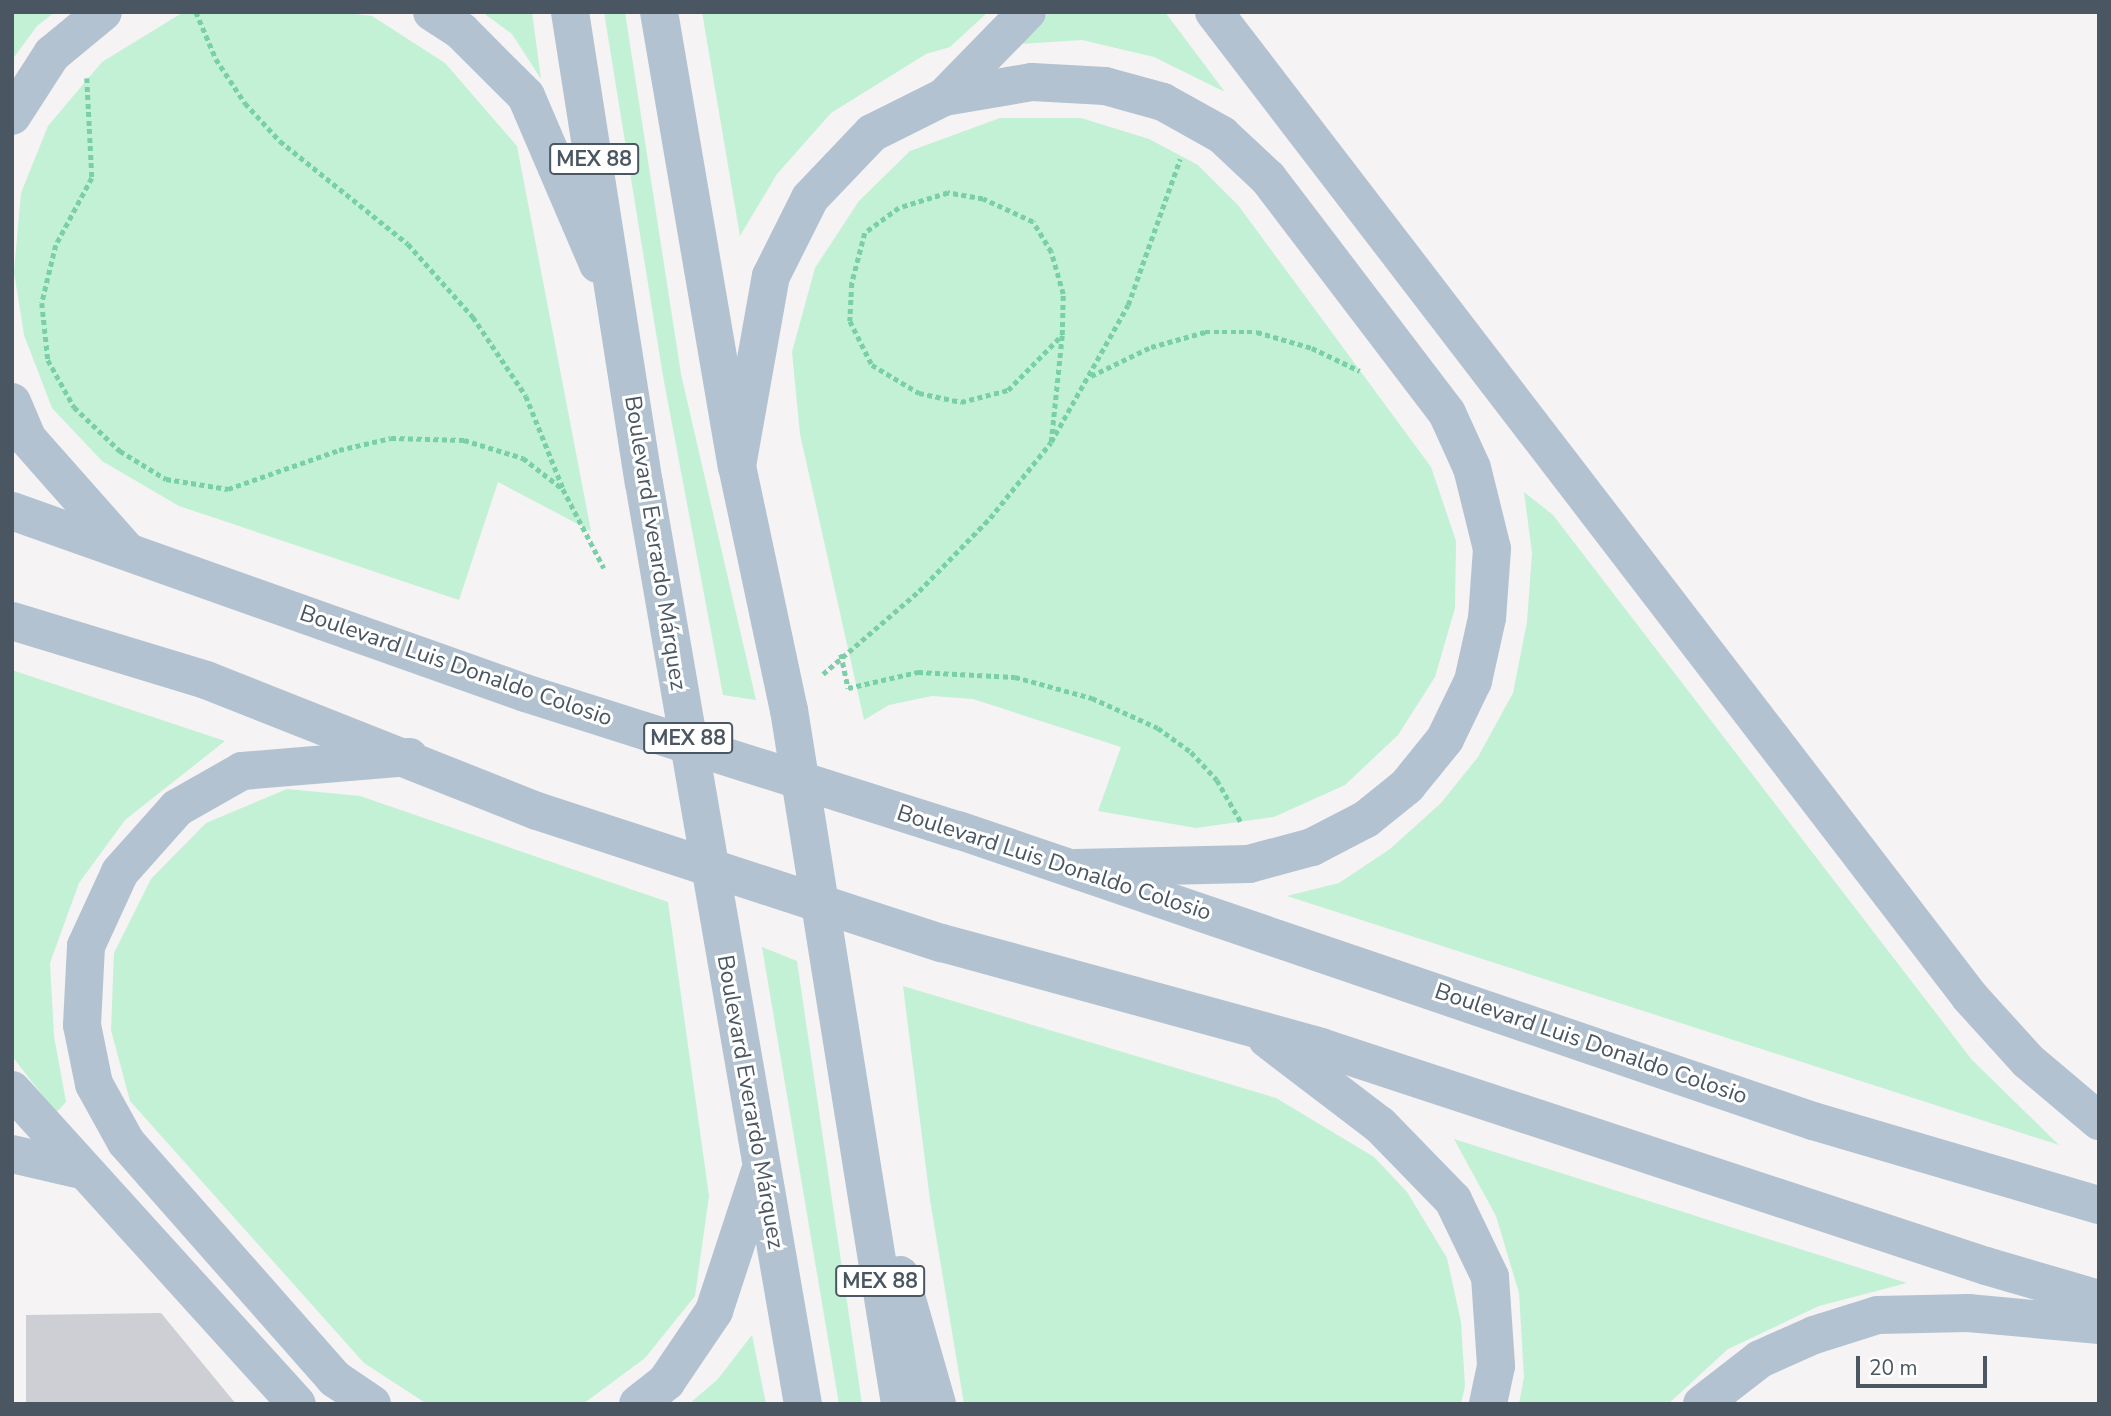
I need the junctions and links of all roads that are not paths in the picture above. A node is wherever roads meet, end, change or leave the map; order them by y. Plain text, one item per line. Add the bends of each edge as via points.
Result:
1 (103, 12) edge
2 (432, 12) edge
3 (570, 12) edge
4 (659, 12) edge
5 (1027, 12) edge
6 (1214, 12) edge
7 (944, 97) junction
8 (12, 116) edge
9 (618, 306) junction
10 (12, 402) edge
11 (737, 466) junction
12 (12, 511) edge
13 (12, 536) edge
14 (127, 552) junction
15 (12, 596) edge
16 (12, 621) edge
17 (98, 646) junction
18 (409, 757) junction
19 (1076, 868) junction
20 (1249, 1025) junction
21 (12, 1090) edge
22 (2099, 1121) edge
23 (12, 1154) edge
24 (859, 1158) junction
25 (761, 1169) junction
26 (81, 1170) junction
27 (2099, 1205) edge
28 (2099, 1299) edge
29 (2099, 1325) edge
30 (297, 1404) edge
31 (373, 1404) edge
32 (638, 1404) edge
33 (803, 1404) edge
34 (900, 1404) edge
35 (937, 1404) edge
36 (1488, 1404) edge
37 (1702, 1404) edge

1 - 8 main road via 52,54
2 - 9 main road via 461,30 526,96
3 - 9 main road, Boulevard Everardo Márquez / MEX 88
4 - 11 main road, MEX 88
5 - 7 main road
6 - 22 main road via 1970,997 2028,1061
7 - 11 main road via 872,133 810,198 771,276
7 - 19 main road via 1032,82 1105,86 1163,102 1222,135 1268,178 1447,413 1472,468 1492,549 1487,618 1473,681 1445,739 1407,786 1366,819 1312,848 1249,864
9 - 25 main road, Boulevard Everardo Márquez / MEX 88
10 - 14 main road via 27,438
11 - 24 main road, MEX 88 via 789,710
12 - 14 main road, Boulevard Luis Donaldo Colosio
13 - 14 main road
14 - 19 main road, Boulevard Luis Donaldo Colosio, bridge via 525,693
15 - 17 main road
16 - 17 main road
17 - 18 main road via 206,680
18 - 20 main road, bridge via 537,811 942,943
18 - 31 main road via 242,772 177,808 120,872 86,947 82,1025 91,1072 126,1142 335,1379
19 - 27 main road, Boulevard Luis Donaldo Colosio via 1814,1121
20 - 28 main road
20 - 36 main road via 1380,1125 1453,1200 1490,1277 1496,1366
21 - 26 main road
23 - 26 main road
24 - 34 main road, MEX 88
24 - 35 main road
25 - 32 main road via 714,1311 666,1382
25 - 33 main road, Boulevard Everardo Márquez / MEX 88
26 - 30 main road
29 - 37 main road via 1968,1313 1878,1315 1814,1335 1760,1359

